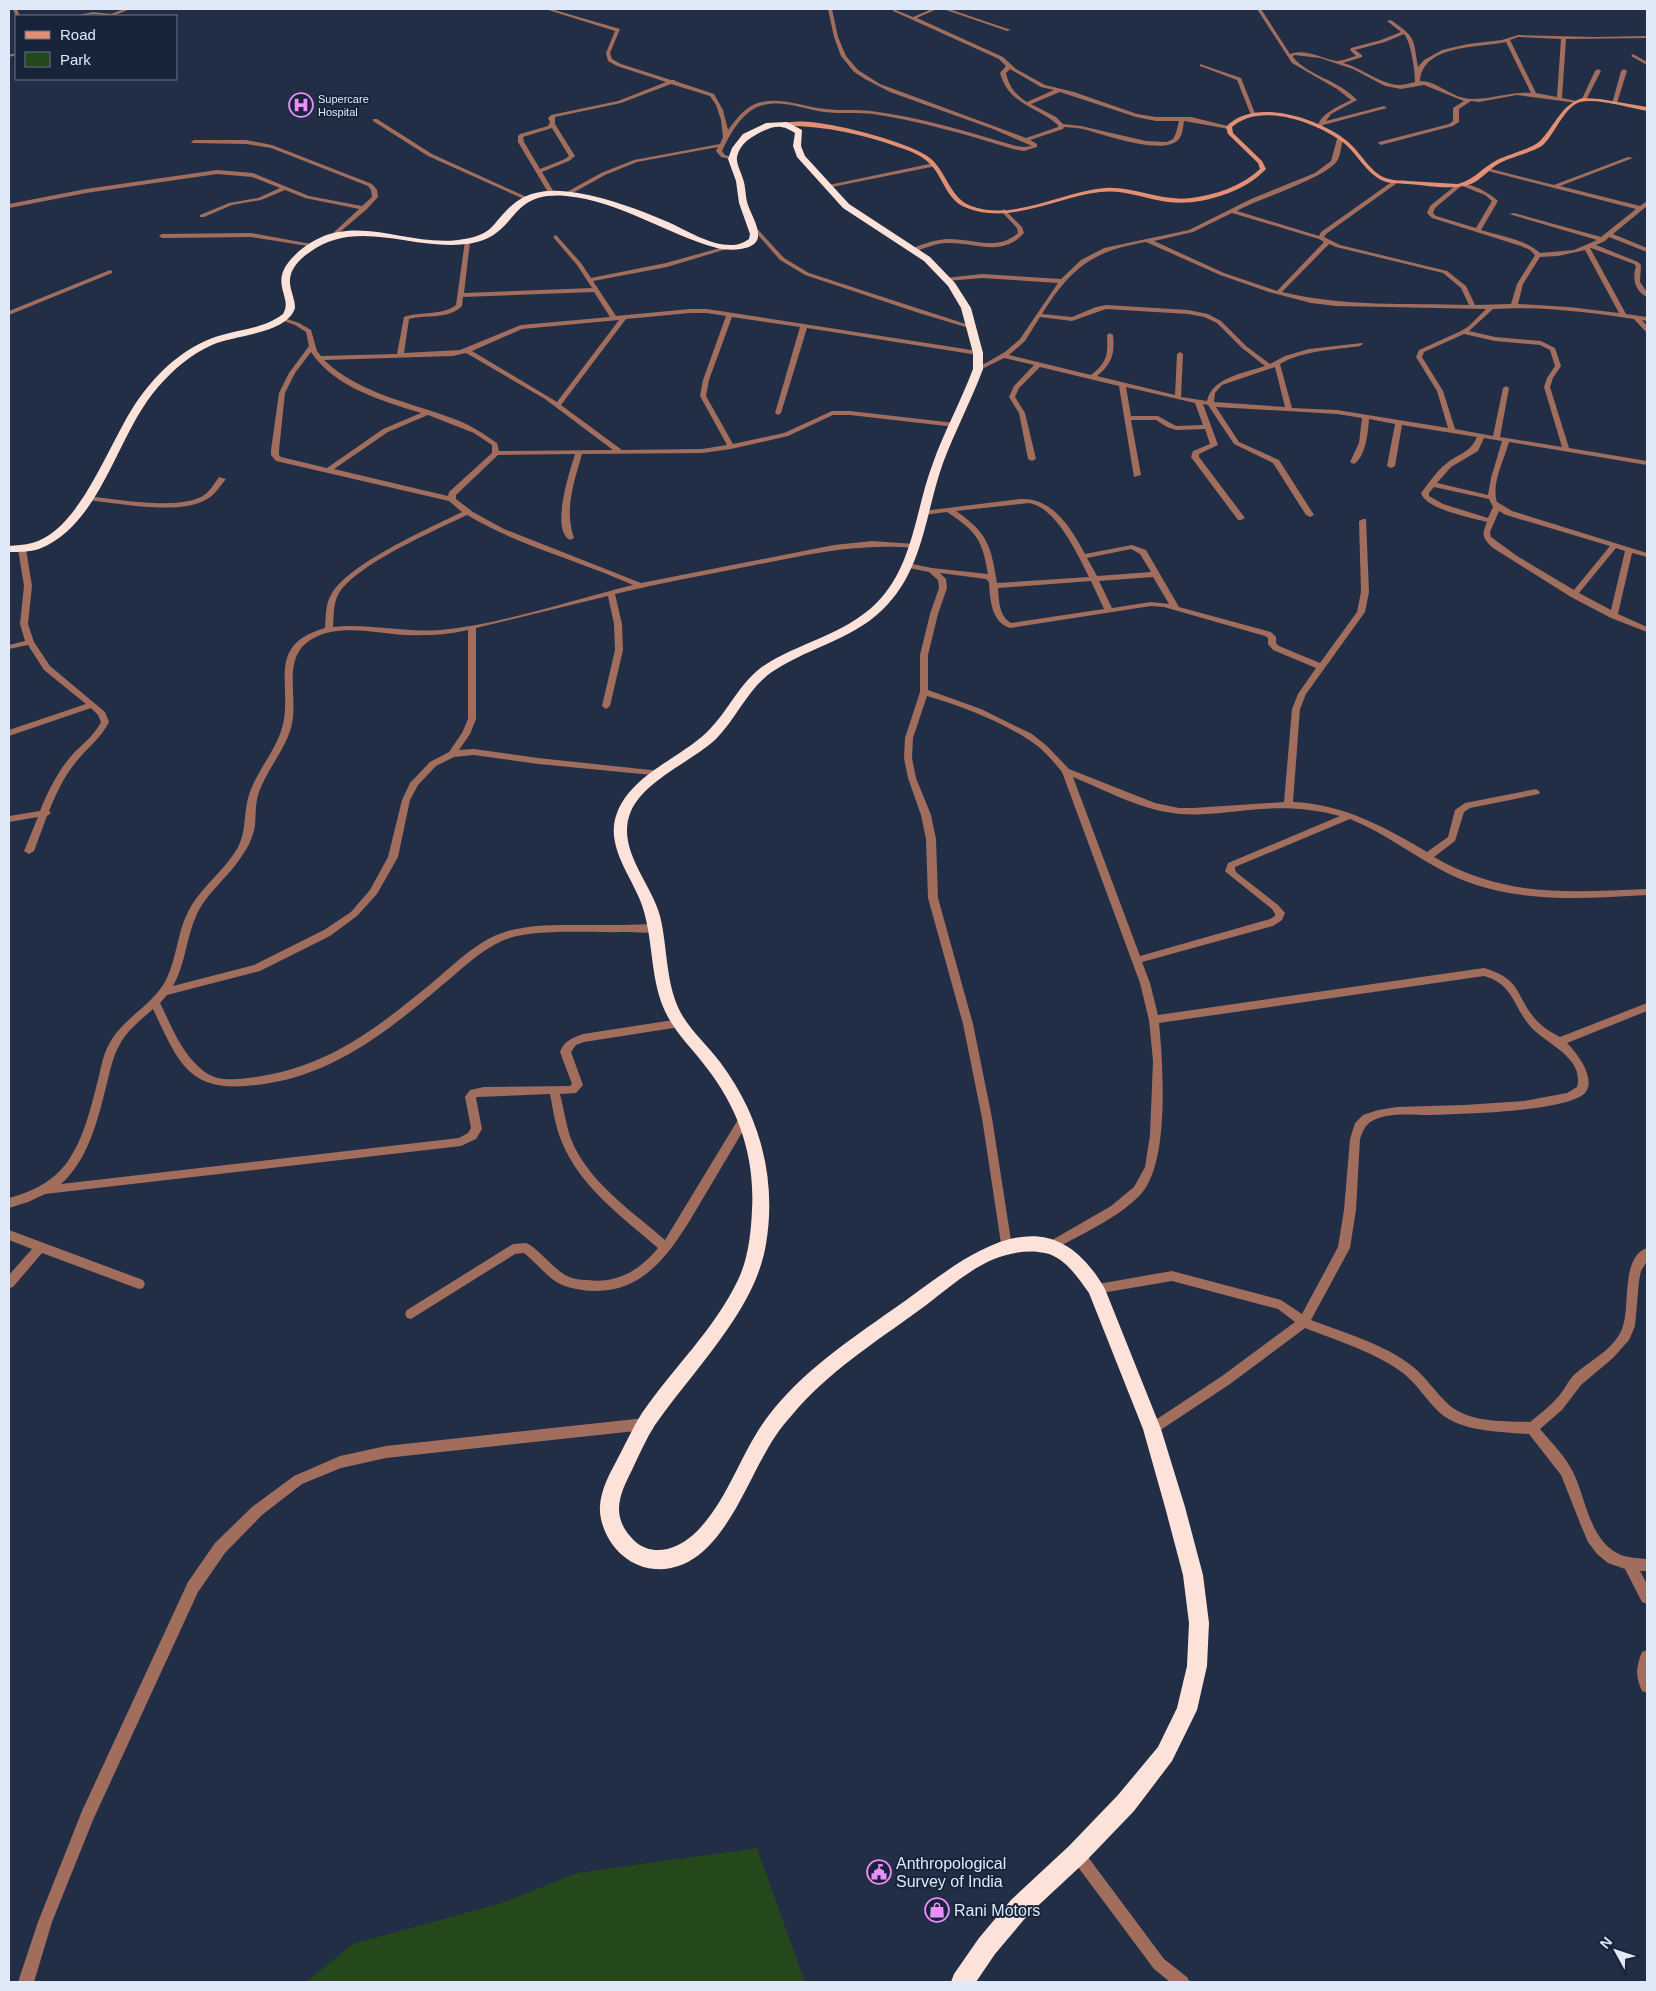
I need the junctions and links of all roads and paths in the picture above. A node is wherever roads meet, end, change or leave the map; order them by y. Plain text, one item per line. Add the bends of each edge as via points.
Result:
1 (128, 9) edge
2 (547, 9) edge
3 (830, 9) edge
4 (935, 9) edge
5 (945, 9) edge
6 (1259, 9) edge
7 (895, 10) edge
8 (81, 15) edge
9 (104, 15) edge
10 (113, 15) edge
11 (914, 18) junction
12 (1389, 21) dead end
13 (1008, 30) dead end
14 (1404, 32) junction
15 (1564, 37) junction
16 (1647, 37) edge
17 (1507, 39) junction
18 (1633, 54) dead end
19 (1290, 57) junction
20 (1339, 62) junction
21 (1647, 64) edge
22 (1202, 65) dead end
23 (1009, 66) junction
24 (1598, 71) dead end
25 (1624, 71) dead end
26 (1418, 76) junction
27 (673, 82) junction
28 (1417, 83) junction
29 (1059, 90) junction
30 (1534, 94) junction
31 (1559, 98) junction
32 (1469, 100) junction
33 (1583, 100) junction
34 (1575, 102) junction
35 (1614, 103) junction
36 (1026, 104) junction
37 (1384, 108) dead end
38 (1647, 110) edge
39 (1254, 116) junction
40 (1182, 118) junction
41 (375, 120) dead end
42 (552, 124) junction
43 (787, 124) junction
44 (1061, 124) junction
45 (1320, 126) junction
46 (1229, 127) junction
47 (726, 137) junction
48 (1340, 139) junction
49 (1026, 140) junction
50 (194, 142) dead end
51 (1381, 143) dead end
52 (722, 145) junction
53 (732, 158) junction
54 (1630, 158) dead end
55 (934, 165) junction
56 (1487, 170) junction
57 (539, 171) junction
58 (1395, 182) junction
59 (1460, 185) junction
60 (827, 186) junction
61 (1553, 187) junction
62 (285, 188) junction
63 (559, 194) junction
64 (528, 199) junction
65 (1647, 203) edge
66 (9, 206) edge
67 (365, 208) junction
68 (1641, 208) junction
69 (1004, 211) junction
70 (1231, 211) junction
71 (1512, 214) dead end
72 (202, 216) dead end
73 (752, 225) junction
74 (1477, 231) junction
75 (1609, 235) junction
76 (162, 236) dead end
77 (333, 236) junction
78 (556, 236) dead end
79 (1146, 240) junction
80 (1324, 240) junction
81 (1603, 240) junction
82 (467, 242) junction
83 (314, 245) junction
84 (1590, 247) junction
85 (727, 248) junction
86 (913, 250) junction
87 (1647, 250) edge
88 (1538, 255) junction
89 (110, 272) dead end
90 (947, 279) junction
91 (590, 280) junction
92 (1063, 281) junction
93 (596, 290) junction
94 (1278, 293) junction
95 (460, 295) junction
96 (1647, 295) edge
97 (1474, 306) junction
98 (1514, 306) junction
99 (1491, 307) junction
100 (9, 312) edge
101 (730, 315) junction
102 (1039, 315) junction
103 (1623, 315) junction
104 (624, 317) junction
105 (1636, 317) junction
106 (614, 318) junction
107 (281, 319) junction
108 (1647, 319) edge
109 (804, 326) junction
110 (972, 327) junction
111 (1647, 330) edge
112 (1463, 332) junction
113 (1110, 336) dead end
114 (1360, 344) dead end
115 (313, 346) junction
116 (468, 351) junction
117 (978, 353) junction
118 (1180, 354) dead end
119 (400, 356) junction
120 (1005, 356) junction
121 (319, 358) junction
122 (1039, 364) junction
123 (1277, 364) junction
124 (1270, 367) junction
125 (978, 369) junction
126 (1092, 377) junction
127 (1122, 384) junction
128 (1506, 388) dead end
129 (1178, 398) junction
130 (1198, 402) junction
131 (1210, 404) junction
132 (558, 405) junction
133 (1289, 409) junction
134 (426, 413) junction
135 (778, 413) dead end
136 (1366, 417) junction
137 (1127, 418) junction
138 (1399, 422) junction
139 (955, 425) junction
140 (1208, 427) junction
141 (1452, 430) junction
142 (1482, 435) junction
143 (1496, 438) junction
144 (1506, 440) junction
145 (731, 447) junction
146 (1566, 449) junction
147 (619, 451) junction
148 (579, 452) junction
149 (496, 453) junction
150 (1032, 459) dead end
151 (1354, 462) dead end
152 (1647, 463) edge
153 (1391, 466) dead end
154 (327, 471) junction
155 (1136, 475) dead end
156 (222, 479) dead end
157 (1431, 484) junction
158 (87, 498) junction
159 (1492, 498) junction
160 (452, 500) junction
161 (1497, 507) junction
162 (949, 510) junction
163 (466, 512) junction
164 (923, 513) junction
165 (1310, 515) dead end
166 (1241, 518) dead end
167 (1363, 521) dead end
168 (1490, 521) junction
169 (570, 538) dead end
170 (1615, 545) junction
171 (915, 546) junction
172 (9, 549) edge
173 (22, 549) junction
174 (1629, 549) junction
175 (1647, 555) edge
176 (1083, 556) junction
177 (907, 565) junction
178 (932, 570) junction
179 (1156, 574) junction
180 (1095, 579) junction
181 (993, 584) junction
182 (638, 585) junction
183 (611, 592) junction
184 (1574, 595) junction
185 (1175, 607) junction
186 (1109, 611) junction
187 (1614, 616) junction
188 (472, 627) junction
189 (329, 629) junction
190 (1647, 630) edge
191 (30, 642) junction
192 (9, 647) edge
193 (1321, 667) junction
194 (924, 692) junction
195 (92, 705) junction
196 (606, 706) dead end
197 (9, 733) edge
198 (452, 754) junction
199 (1066, 771) junction
200 (660, 774) junction
201 (1536, 792) dead end
202 (1288, 805) junction
203 (46, 813) junction
204 (1349, 816) junction
205 (9, 819) edge
206 (29, 851) dead end
207 (1427, 858) junction
208 (1647, 892) edge
209 (656, 928) junction
210 (1137, 960) junction
211 (163, 992) junction
212 (154, 1001) junction
213 (1647, 1007) edge
214 (1154, 1020) junction
215 (680, 1023) junction
216 (1559, 1042) junction
217 (554, 1090) junction
218 (746, 1116) junction
219 (46, 1190) junction
220 (9, 1203) edge
221 (9, 1235) edge
222 (1051, 1246) junction
223 (40, 1247) junction
224 (1006, 1247) junction
225 (666, 1248) junction
226 (1647, 1253) edge
227 (9, 1283) edge
228 (140, 1284) dead end
229 (1096, 1289) junction
230 (411, 1314) dead end
231 (1304, 1322) junction
232 (646, 1424) junction
233 (1532, 1428) junction
234 (1152, 1429) junction
235 (1630, 1565) junction
236 (1647, 1565) edge
237 (1647, 1597) edge
238 (1647, 1657) edge
239 (1647, 1686) edge
240 (1077, 1854) junction
241 (26, 1982) edge
242 (962, 1982) edge
243 (1182, 1982) edge

1 - 10 street
2 - 27 street via 614,27 618,30 608,53 610,60
3 - 49 street via 839,48 857,72 892,90
4 - 11 street
5 - 13 street
6 - 19 street
7 - 11 street
8 - 9 street
11 - 23 street via 1001,58
12 - 14 street
14 - 20 street via 1353,49 1360,56
14 - 26 street via 1411,39
15 - 16 street
15 - 17 street via 1518,36
15 - 31 street
17 - 26 street via 1444,51 1421,66
17 - 30 street
18 - 21 street
19 - 20 street via 1293,54 1310,54
19 - 45 street via 1297,65 1332,82 1354,100 1329,113
20 - 28 street via 1395,87
22 - 39 street via 1239,79
23 - 29 street via 1043,86
23 - 36 street via 1003,78 1011,91
24 - 33 street
25 - 35 street
26 - 28 street
27 - 42 street via 618,102 552,116
27 - 47 street via 712,94 724,121
28 - 32 street
29 - 36 street
29 - 40 street via 1146,118
30 - 31 street
30 - 32 street via 1506,94
31 - 34 street
32 - 51 street via 1456,108 1456,122 1451,125
33 - 34 street
33 - 35 street
34 - 56 street via 1541,144 1497,162
35 - 38 street
36 - 44 street
37 - 45 street
39 - 45 street via 1283,114
39 - 46 street via 1234,121
40 - 44 street via 1177,138 1165,143 1131,141
40 - 46 street
41 - 64 street via 430,155
42 - 57 street via 572,156
42 - 57 street via 520,137
43 - 53 highway via 769,125 746,136
43 - 55 street via 819,124 868,134 915,151
43 - 60 highway via 799,132 797,146 800,157
44 - 49 street via 1061,128
45 - 48 street
46 - 69 street via 1230,133 1260,162 1263,169 1258,175 1232,188 1189,200 1166,200 1119,189 1101,190
47 - 49 street via 748,109 757,104 785,102 821,111 896,116 1015,148 1034,147
47 - 52 street
48 - 58 street via 1378,177
48 - 70 street via 1332,164
50 - 67 street via 252,143 287,151 370,185 375,196
52 - 53 street via 721,154
52 - 63 street via 636,161
53 - 73 highway via 740,181 742,203
54 - 61 street
55 - 60 street
55 - 69 street via 946,181 949,193 969,208
56 - 59 street via 1470,183
56 - 61 street
57 - 63 street
58 - 59 street
58 - 80 street via 1323,233
59 - 74 street via 1495,200
59 - 74 street via 1432,207 1430,213
60 - 86 highway via 846,206
61 - 68 street
62 - 66 street via 254,175 217,172
62 - 67 street via 332,203
62 - 72 street
63 - 64 highway
63 - 85 highway via 620,207 706,243
64 - 82 highway via 518,205 498,230
65 - 68 street
67 - 77 street
68 - 75 street
69 - 86 street via 1021,233 1009,242 988,245 949,241
70 - 79 street via 1190,232
70 - 80 street
71 - 81 street
73 - 85 highway via 754,234 750,244
73 - 110 street via 782,259 800,270 837,285
74 - 88 street via 1523,245
75 - 81 street
75 - 87 street
76 - 83 street via 250,235
77 - 82 highway via 368,232 442,243
77 - 83 highway
78 - 91 street
79 - 92 street via 1095,254 1079,264
79 - 94 street via 1222,274
80 - 94 street
80 - 97 street via 1445,272 1464,287
81 - 84 street
82 - 95 street
83 - 107 highway via 287,272 286,288 291,305 290,311
84 - 88 street via 1566,254
84 - 96 street via 1636,263 1639,266 1638,286
84 - 103 street
85 - 91 street via 667,265
86 - 90 highway
88 - 98 street via 1520,284
89 - 100 street
90 - 92 street via 982,276
90 - 110 highway via 961,298
91 - 93 street
92 - 102 street
93 - 95 street
93 - 106 street
94 - 97 street via 1323,303
95 - 119 street via 458,306 453,311 406,318
97 - 99 street
98 - 99 street
98 - 103 street
99 - 112 street
101 - 104 street via 690,311
101 - 109 street
101 - 145 street via 703,396
102 - 120 street via 1022,340
102 - 124 street via 1071,319 1099,307 1206,315 1220,322 1244,347
103 - 105 street
104 - 106 street
104 - 132 street
105 - 108 street
105 - 111 street
106 - 116 street via 521,327
107 - 115 street via 309,331
107 - 158 highway via 205,344 175,366 131,416
109 - 117 street
109 - 135 street
110 - 117 highway
112 - 141 street via 1428,346 1419,357 1440,391
112 - 146 street via 1541,343 1553,349 1558,366 1547,387
113 - 126 street via 1109,362
114 - 123 street via 1296,354
115 - 121 street
115 - 154 street via 292,373 282,393 275,455 279,460
116 - 119 street
116 - 132 street
117 - 125 highway
118 - 129 street
119 - 121 street
120 - 122 street
120 - 125 street
121 - 134 street via 358,388
122 - 126 street
122 - 150 street via 1016,387 1012,397 1022,413
123 - 124 street
123 - 133 street
124 - 131 street via 1220,384 1212,393
125 - 139 highway
126 - 127 street
127 - 129 street
127 - 137 street
128 - 143 street
129 - 130 street
130 - 131 street
130 - 140 street
131 - 133 street
131 - 165 street via 1236,442 1276,462
132 - 147 street
133 - 136 street
134 - 149 street via 488,438 495,444
134 - 154 street via 385,430
136 - 138 street
136 - 151 street via 1363,443
137 - 140 street via 1158,418 1176,428
137 - 155 street
138 - 141 street
138 - 153 street
139 - 145 street via 832,413 786,435
139 - 164 highway via 938,462
140 - 166 street via 1214,445 1196,453 1195,457
141 - 142 street
142 - 143 street
142 - 157 street via 1475,449 1448,465
143 - 144 street
144 - 146 street
144 - 159 street
145 - 147 street via 677,452
146 - 152 street
147 - 148 street
148 - 149 street
148 - 169 street via 564,515
149 - 160 street via 458,486
154 - 160 street
156 - 158 street via 204,499 182,505
157 - 159 street
157 - 168 street via 1425,493 1426,498
158 - 173 highway via 70,523 57,534
159 - 161 street
160 - 163 street
161 - 168 street
161 - 170 street
162 - 164 street
162 - 176 street via 1026,501 1038,503 1070,536
162 - 181 street via 981,535
163 - 182 street via 522,540
163 - 189 street via 344,581 332,600
164 - 171 highway
167 - 193 street via 1365,592 1361,612
168 - 184 street via 1487,538 1496,546
170 - 174 street
170 - 184 street
171 - 177 highway
171 - 182 street via 876,542 837,546
172 - 173 highway
173 - 191 street via 28,586 24,624
174 - 175 street
174 - 187 street
176 - 179 street via 1132,547 1143,552
176 - 180 street
177 - 178 street
177 - 200 highway via 886,600 874,613 761,674 740,695 712,736
178 - 181 street via 982,575 989,577
178 - 194 street via 942,580 942,588 924,655
179 - 180 street
179 - 185 street
180 - 181 street
180 - 186 street
181 - 186 street via 999,618 1010,626
182 - 183 street
183 - 188 street
183 - 196 street via 618,624 619,650
184 - 187 street
185 - 186 street via 1151,604
185 - 193 street via 1268,634 1276,648
187 - 190 street
188 - 189 street via 418,633
188 - 198 street via 472,719
189 - 211 street via 309,636 296,646 287,684 288,721 281,742 254,794 249,833 238,854 194,909 174,977
191 - 192 street
191 - 195 street via 47,668
193 - 202 street via 1302,694 1296,709
194 - 199 street via 945,698 1030,737 1053,754
194 - 224 street via 909,738 908,758 931,839 933,898 968,1024
195 - 197 street
195 - 203 street via 105,722 101,731 70,763
198 - 200 street via 474,752
198 - 211 street via 433,764 414,783 406,800 393,857 374,892 354,914 327,933 257,968
199 - 202 street via 1154,806 1177,811
199 - 210 street
200 - 209 highway via 631,801 620,828 626,857 650,906
201 - 207 street via 1468,804 1460,810 1452,839
202 - 204 street
203 - 205 street
203 - 206 street
204 - 207 street
204 - 210 street via 1231,865 1230,871 1234,875 1280,913 1273,922
207 - 208 street via 1502,889 1572,895
209 - 212 street via 519,931 500,938 478,950 382,1030 345,1053 302,1072 260,1081 224,1084 201,1076 183,1058
209 - 215 highway via 665,991
210 - 214 street
211 - 212 street
212 - 219 street via 116,1041 81,1147 67,1172
213 - 216 street
214 - 216 street via 1484,972 1508,982 1528,1019 1544,1034
214 - 222 street via 1158,1061 1150,1167 1138,1190 1115,1209
215 - 217 street via 573,1042 564,1054 578,1077 578,1085 572,1090
215 - 218 highway via 717,1069
216 - 231 street via 1581,1072 1581,1089 1573,1096 1541,1104 1378,1114 1359,1126 1354,1139 1350,1210 1344,1248
217 - 219 street via 474,1093 470,1102 477,1129 461,1142
217 - 225 street via 566,1140 576,1159 607,1195
218 - 225 street
218 - 232 highway via 760,1180 761,1216 746,1282 700,1352
219 - 220 street
221 - 223 street
222 - 224 highway
222 - 229 highway via 1070,1258
223 - 227 street
223 - 228 street
224 - 232 highway via 984,1256 956,1274 803,1390 761,1441 721,1518 701,1541 678,1557 658,1560 638,1556 625,1546 613,1528 608,1508 615,1483
225 - 230 street via 640,1274 603,1287 565,1280 526,1248 513,1249
226 - 233 street via 1634,1276 1630,1323 1625,1336 1614,1350 1576,1382 1560,1404
229 - 231 street via 1172,1276 1280,1305
229 - 234 highway
231 - 233 street via 1390,1358 1408,1370 1446,1410 1459,1417 1483,1424
231 - 234 street via 1226,1380
232 - 241 street via 386,1452 340,1462 298,1480 257,1511 220,1548 193,1587 87,1816 45,1922
233 - 235 street via 1569,1477 1598,1547 1608,1556
234 - 240 highway via 1193,1576 1199,1623 1197,1666 1186,1710 1165,1754 1126,1803
235 - 236 street
235 - 237 street
238 - 239 street via 1643,1680
240 - 242 highway via 1019,1908
240 - 243 street via 1159,1964

